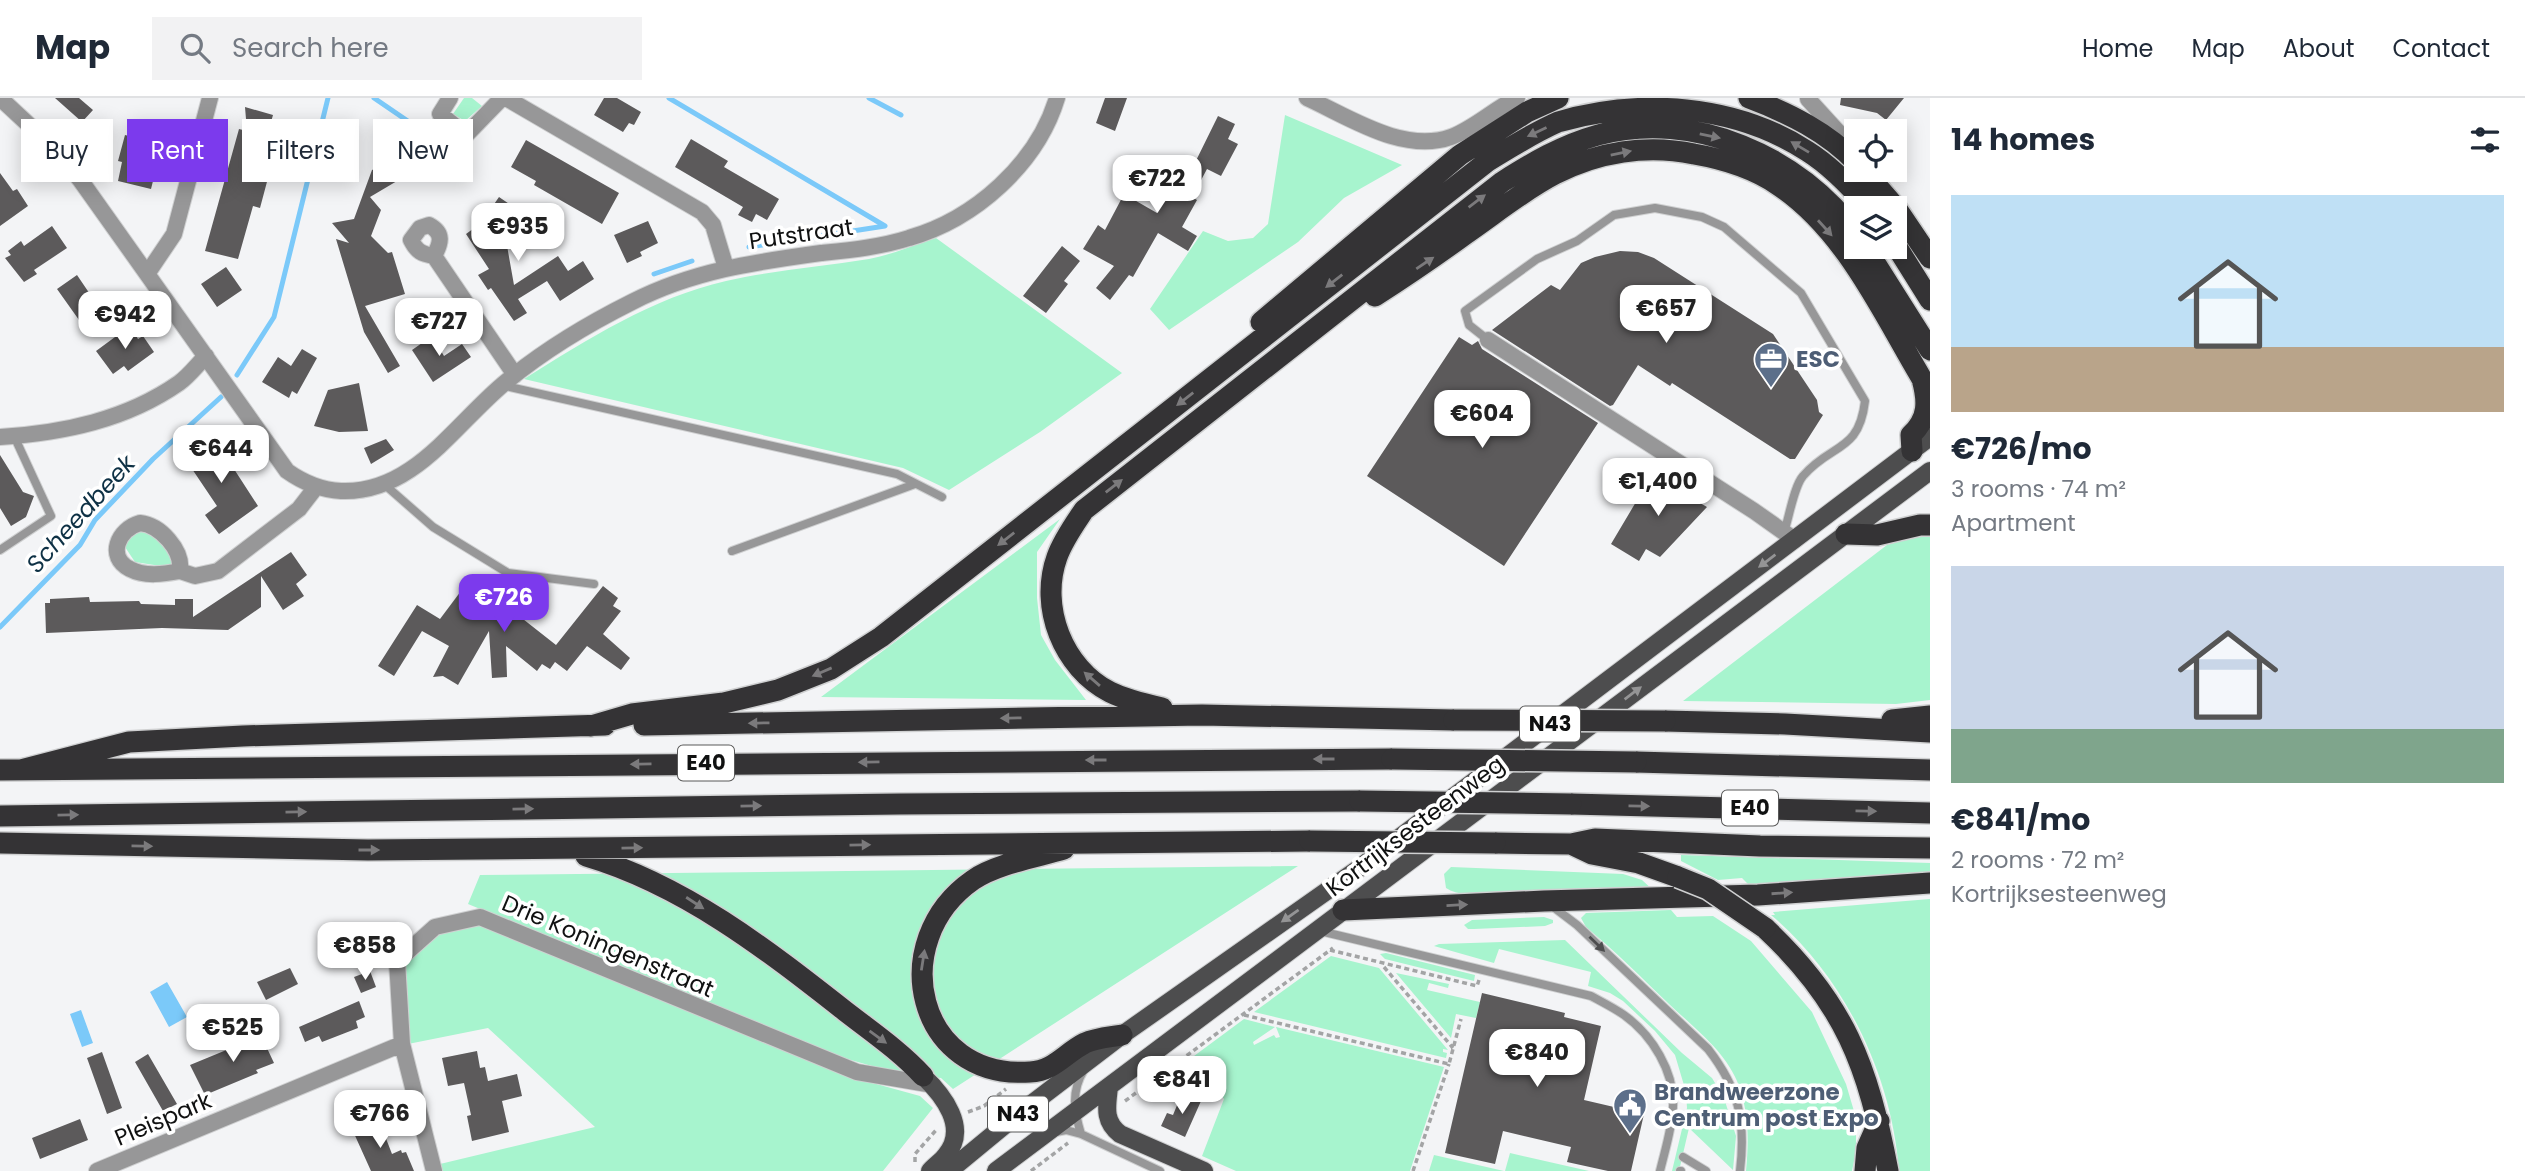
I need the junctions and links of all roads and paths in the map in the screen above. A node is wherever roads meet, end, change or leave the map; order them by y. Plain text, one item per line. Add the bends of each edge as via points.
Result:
1 (0, 98) edge
2 (210, 98) edge
3 (450, 98) edge
4 (504, 98) edge
5 (1057, 98) edge
6 (1307, 98) edge
7 (1517, 98) edge
8 (1558, 98) edge
9 (1749, 98) edge
10 (1804, 98) edge
11 (1844, 142) edge
12 (1844, 152) edge
13 (1873, 182) edge
14 (1858, 196) edge
15 (1844, 220) edge
16 (434, 256) dead end
17 (1930, 258) edge
18 (1873, 259) edge
19 (1904, 259) edge
20 (726, 268) junction
21 (147, 274) junction
22 (1930, 300) edge
23 (1327, 318) junction
24 (1488, 340) joint
25 (1930, 350) edge
26 (206, 356) junction
27 (1239, 357) junction
28 (515, 374) junction
29 (501, 385) junction
30 (7, 437) edge
31 (1930, 437) edge
32 (1912, 451) junction
33 (1930, 471) edge
34 (915, 484) junction
35 (385, 485) junction
36 (316, 487) junction
37 (942, 497) dead end
38 (1930, 525) edge
39 (1846, 534) junction
40 (1790, 536) junction
41 (0, 550) edge
42 (732, 551) dead end
43 (180, 571) dead end
44 (594, 584) dead end
45 (1202, 715) junction
46 (1930, 716) edge
47 (1785, 724) junction
48 (591, 726) junction
49 (1930, 732) edge
50 (10, 770) edge
51 (1930, 770) edge
52 (1930, 813) edge
53 (0, 816) edge
54 (1089, 842) junction
55 (0, 843) edge
56 (1572, 844) junction
57 (1930, 848) edge
58 (564, 849) junction
59 (1930, 883) edge
60 (1544, 901) junction
61 (1343, 910) junction
62 (1317, 930) junction
63 (1347, 937) junction
64 (1330, 950) junction
65 (1383, 965) junction
66 (1481, 970) junction
67 (1215, 1006) junction
68 (1243, 1014) junction
69 (1461, 1019) dead end
70 (1122, 1035) junction
71 (401, 1044) junction
72 (1453, 1048) junction
73 (1090, 1060) junction
74 (1448, 1064) junction
75 (928, 1081) junction
76 (1109, 1087) junction
77 (1074, 1113) junction
78 (1106, 1115) junction
79 (1879, 1121) junction
80 (1046, 1134) junction
81 (1081, 1134) junction
82 (1683, 1157) dead end
83 (97, 1171) edge
84 (434, 1171) edge
85 (930, 1171) edge
86 (949, 1171) edge
87 (996, 1171) edge
88 (1031, 1171) edge
89 (1160, 1171) edge
90 (1204, 1171) edge
91 (1413, 1171) edge
92 (1660, 1171) edge
93 (1706, 1171) edge
94 (1740, 1171) edge
95 (1865, 1171) edge
96 (1888, 1171) edge

1 - 21 street, Putstraat via 57,151
2 - 21 street via 174,234
3 - 4 street via 440,114 466,135
4 - 20 street via 702,212 713,225
5 - 20 street, Putstraat via 1041,136 1014,171 975,205 944,224 909,239
6 - 7 street via 1398,138 1435,142 1454,136
8 - 27 highway via 1460,155 1243,337
9 - 12 highway via 1807,125
10 - 11 street
13 - 17 highway
14 -> 27 highway via 1809,152 1769,129 1726,113 1636,104 1593,111 1526,137 1488,161
23 -> 15 highway via 1538,159 1570,144 1636,128 1680,130 1759,152 1820,193
16 - 28 street
18 - 25 highway
19 - 22 highway
20 - 28 street, Putstraat via 636,300 573,334
21 - 26 street, Putstraat
23 -> 32 highway via 1348,315 1555,173 1594,158 1635,150 1678,150 1718,159 1777,184 1806,206 1856,269 1922,379 1927,408 1920,427 1911,435
45 -> 23 highway via 1111,693 1076,663 1054,621 1051,598 1057,558 1084,510
24 - 40 street
24 - 40 lane via 1469,325 1465,311 1537,259 1577,241 1615,215 1655,208 1702,217 1724,227 1801,293 1865,401 1856,435 1800,478
26 - 30 street via 181,382 124,413 59,432
26 - 36 street, Putstraat via 287,471
27 -> 48 highway via 881,637 831,669 778,690 724,703 632,714
28 - 29 street, Putstraat
29 - 34 lane via 897,474
29 - 35 street, Putstraat via 415,467
30 - 41 lane via 51,516
31 - 32 main road, Kortrijksesteenweg / N43
32 - 40 main road, Kortrijksesteenweg / N43
33 - 39 main road, Kortrijksesteenweg / N43
34 - 37 lane
34 - 42 lane
35 - 36 street, Putstraat via 349,491
35 - 44 lane via 433,527 508,573
36 - 43 street via 299,509 218,571 195,576
38 - 39 highway via 1877,535
61 -> 39 main road, Kortrijksesteenweg / N43
40 -> 70 main road, Kortrijksesteenweg / N43 via 1358,869
45 - 47 highway, bridge
45 -> 48 highway
46 - 47 highway
47 - 49 highway
48 - 50 highway via 129,743
51 -> 50 highway, E40, bridge via 1392,759
53 -> 52 highway, E40, bridge via 1360,801
54 - 56 highway, bridge
58 -> 54 highway
70 -> 54 highway via 1086,1042 1048,1069 991,1070 967,1058 939,1033 924,999 924,950 951,900 974,880 996,870
55 -> 58 highway
56 - 57 highway via 1595,839
56 - 79 highway, bridge via 1707,889 1765,928 1808,972 1845,1025
58 -> 75 highway via 624,867 686,897 804,979 897,1050
60 -> 59 highway via 1758,895
61 -> 60 highway
60 -> 94 lane via 1577,925 1723,1068 1741,1115
61 - 62 main road, Kortrijksesteenweg / N43
62 - 63 lane
62 - 67 main road, Kortrijksesteenweg / N43
63 - 64 path
63 - 66 lane
64 - 65 path
64 - 68 path
65 - 66 path via 1477,986
65 - 72 path
66 - 92 lane via 1591,996 1624,1015 1645,1035 1669,1077 1674,1105
67 - 68 path
67 - 76 main road, Kortrijksesteenweg / N43
68 - 74 path
68 - 78 path
69 - 72 path
70 - 73 main road, Kortrijksesteenweg / N43
71 - 75 street, Drie Koningenstraat via 397,961 435,927 480,917 857,1072
71 - 83 street, Pleispark
71 - 84 street, Drie Koningenstraat
72 - 74 path
73 - 77 lane via 1076,1083
73 - 86 main road, Kortrijksesteenweg / N43
74 - 91 path
75 - 85 main road via 952,1113 956,1133 947,1154
76 - 77 main road, Kortrijksesteenweg / N43
76 - 78 main road
77 - 80 main road, Kortrijksesteenweg / N43
77 - 81 lane
78 - 90 main road via 1120,1134
79 - 95 highway via 1867,1148
79 - 96 highway
80 - 81 lane via 1066,1130
80 - 87 main road, Kortrijksesteenweg / N43
81 - 88 path
81 - 89 lane
82 - 93 lane

